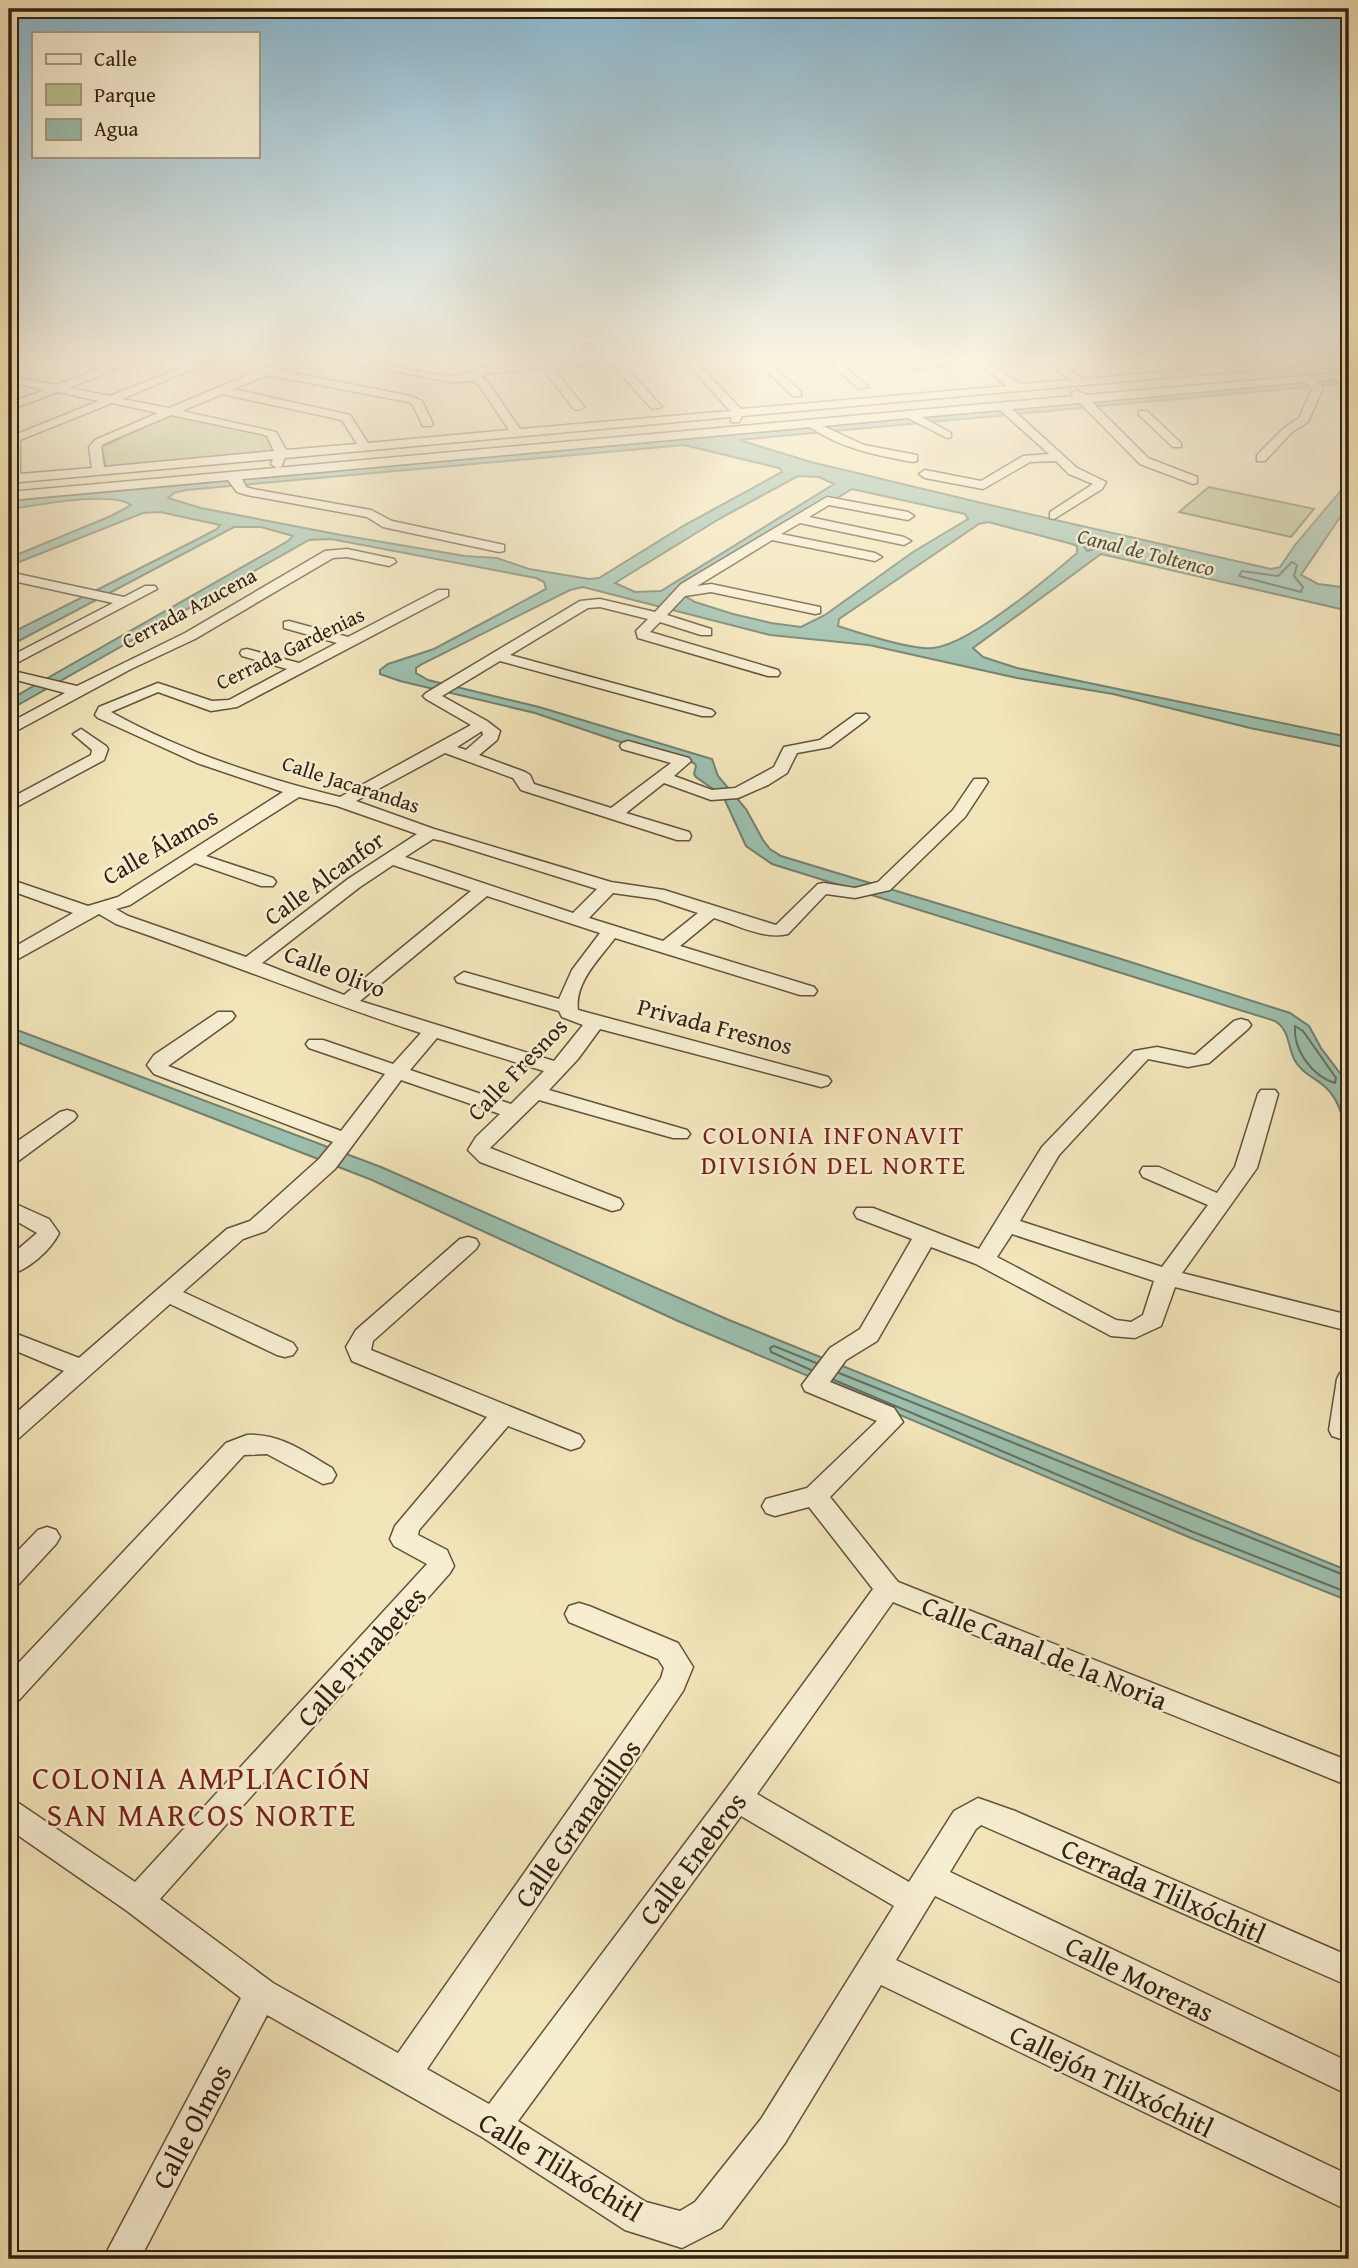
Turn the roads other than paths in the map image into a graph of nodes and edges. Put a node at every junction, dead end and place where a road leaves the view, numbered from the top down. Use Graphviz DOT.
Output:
graph roads {
  1 [pos="98,467"];
  2 [pos="132,467"];
  3 [pos="276,467"];
  4 [pos="330,467"];
  5 [pos="1014,467"];
  6 [pos="1069,467"];
  7 [pos="1159,467"];
  8 [pos="98,470"];
  9 [pos="274,472"];
  10 [pos="925,474"];
  11 [pos="11,479"];
  12 [pos="1193,480"];
  13 [pos="235,481"];
  14 [pos="9,496"];
  15 [pos="1054,515"];
  16 [pos="908,516"];
  17 [pos="799,519"];
  18 [pos="769,536"];
  19 [pos="904,541"];
  20 [pos="499,548"];
  21 [pos="875,557"];
  22 [pos="389,562"];
  23 [pos="9,576"];
  24 [pos="150,589"];
  25 [pos="443,593"];
  26 [pos="681,593"];
  27 [pos="126,602"];
  28 [pos="816,610"];
  29 [pos="662,613"];
  30 [pos="289,625"];
  31 [pos="706,632"];
  32 [pos="350,642"];
  33 [pos="247,653"];
  34 [pos="498,656"];
  35 [pos="9,663"];
  36 [pos="303,669"];
  37 [pos="9,674"];
  38 [pos="773,674"];
  39 [pos="78,691"];
  40 [pos="112,704"];
  41 [pos="707,713"];
  42 [pos="861,717"];
  43 [pos="13,727"];
  44 [pos="477,728"];
  45 [pos="81,734"];
  46 [pos="628,746"];
  47 [pos="444,747"];
  48 [pos="467,757"];
  49 [pos="664,778"];
  50 [pos="980,782"];
  51 [pos="296,791"];
  52 [pos="342,802"];
  53 [pos="9,806"];
  54 [pos="615,813"];
  55 [pos="430,833"];
  56 [pos="683,836"];
  57 [pos="193,857"];
  58 [pos="390,858"];
  59 [pos="267,882"];
  60 [pos="9,884"];
  61 [pos="609,887"];
  62 [pos="482,890"];
  63 [pos="94,910"];
  64 [pos="711,911"];
  65 [pos="576,920"];
  66 [pos="611,932"];
  67 [pos="666,948"];
  68 [pos="9,958"];
  69 [pos="249,964"];
  70 [pos="464,978"];
  71 [pos="807,991"];
  72 [pos="346,1003"];
  73 [pos="567,1007"];
  74 [pos="225,1016"];
  75 [pos="595,1022"];
  76 [pos="1241,1025"];
  77 [pos="433,1031"];
  78 [pos="316,1044"];
  79 [pos="557,1069"];
  80 [pos="397,1072"];
  81 [pos="821,1082"];
  82 [pos="534,1092"];
  83 [pos="1268,1094"];
  84 [pos="513,1112"];
  85 [pos="67,1116"];
  86 [pos="680,1133"];
  87 [pos="344,1142"];
  88 [pos="9,1157"];
  89 [pos="1151,1172"];
  90 [pos="1221,1203"];
  91 [pos="612,1204"];
  92 [pos="9,1208"];
  93 [pos="865,1213"];
  94 [pos="1007,1225"];
  95 [pos="925,1237"];
  96 [pos="468,1244"];
  97 [pos="984,1259"];
  98 [pos="9,1268"];
  99 [pos="1167,1278"];
  100 [pos="167,1294"];
  101 [pos="1349,1323"];
  102 [pos="9,1339"];
  103 [pos="285,1349"];
  104 [pos="82,1370"];
  105 [pos="1349,1379"];
  106 [pos="504,1414"];
  107 [pos="1341,1430"];
  108 [pos="9,1433"];
  109 [pos="572,1441"];
  110 [pos="323,1475"];
  111 [pos="815,1496"];
  112 [pos="775,1506"];
  113 [pos="47,1537"];
  114 [pos="9,1577"];
  115 [pos="888,1589"];
  116 [pos="579,1614"];
  117 [pos="9,1692"];
  118 [pos="1349,1774"];
  119 [pos="737,1798"];
  120 [pos="978,1811"];
  121 [pos="9,1813"];
  122 [pos="922,1890"];
  123 [pos="138,1901"];
  124 [pos="876,1966"];
  125 [pos="1349,1971"];
  126 [pos="261,1994"];
  127 [pos="405,2072"];
  128 [pos="1349,2079"];
  129 [pos="494,2125"];
  130 [pos="1349,2193"];
  131 [pos="121,2259"];
  1 -- 8 [label="street"];
  2 -- 8 [label="street"];
  3 -- 9 [label="street"];
  4 -- 9 [label="street"];
  5 -- 10 [label="street"];
  6 -- 15 [label="street"];
  7 -- 12 [label="street"];
  8 -- 11 [label="street"];
  9 -- 13 [label="street"];
  13 -- 14 [label="street"];
  13 -- 20 [label="street"];
  16 -- 17 [label="street"];
  17 -- 18 [label="street"];
  17 -- 19 [label="street"];
  18 -- 21 [label="street"];
  18 -- 26 [label="street"];
  22 -- 39 [label="street, Cerrada Azucena"];
  23 -- 27 [label="street"];
  24 -- 27 [label="street"];
  25 -- 32 [label="street, Cerrada Gardenias"];
  26 -- 28 [label="street"];
  26 -- 29 [label="street"];
  27 -- 35 [label="street"];
  29 -- 31 [label="street"];
  29 -- 34 [label="street"];
  29 -- 38 [label="street"];
  30 -- 32 [label="street"];
  32 -- 36 [label="street, Cerrada Gardenias"];
  33 -- 36 [label="street"];
  34 -- 41 [label="street"];
  34 -- 44 [label="street"];
  36 -- 40 [label="street, Cerrada Gardenias"];
  37 -- 39 [label="street"];
  39 -- 40 [label="street"];
  39 -- 43 [label="street, Cerrada Azucena"];
  40 -- 51 [label="street, Calle Jacarandas"];
  42 -- 49 [label="street"];
  44 -- 47 [label="street"];
  44 -- 48 [label="street"];
  45 -- 53 [label="street"];
  46 -- 49 [label="street"];
  47 -- 48 [label="street"];
  47 -- 52 [label="street"];
  48 -- 54 [label="street"];
  49 -- 54 [label="street"];
  50 -- 64 [label="street, Calle Jacarandas"];
  51 -- 52 [label="street, Calle Jacarandas"];
  51 -- 57 [label="street, Calle Álamos"];
  52 -- 55 [label="street, Calle Jacarandas"];
  54 -- 56 [label="street"];
  55 -- 58 [label="street, Calle Alcanfor"];
  55 -- 61 [label="street, Calle Jacarandas"];
  57 -- 59 [label="street"];
  57 -- 63 [label="street, Calle Álamos"];
  58 -- 62 [label="street"];
  58 -- 69 [label="street, Calle Alcanfor"];
  60 -- 63 [label="street, Calle Olivo"];
  61 -- 64 [label="street, Calle Jacarandas"];
  61 -- 65 [label="street"];
  62 -- 65 [label="street"];
  62 -- 72 [label="street"];
  63 -- 68 [label="street, Calle Álamos"];
  63 -- 69 [label="street, Calle Olivo"];
  64 -- 67 [label="street"];
  65 -- 66 [label="street"];
  66 -- 67 [label="street"];
  66 -- 73 [label="street, Calle Fresnos"];
  67 -- 71 [label="street"];
  69 -- 72 [label="street, Calle Olivo"];
  70 -- 73 [label="street"];
  72 -- 77 [label="street, Calle Olivo"];
  73 -- 75 [label="street, Calle Fresnos"];
  74 -- 87 [label="street"];
  75 -- 79 [label="street, Calle Fresnos"];
  75 -- 81 [label="street, Privada Fresnos"];
  76 -- 94 [label="street"];
  77 -- 79 [label="street, Calle Olivo"];
  77 -- 80 [label="street"];
  78 -- 80 [label="street"];
  79 -- 82 [label="street, Calle Fresnos"];
  80 -- 84 [label="street"];
  80 -- 87 [label="street"];
  82 -- 84 [label="street, Calle Fresnos"];
  82 -- 86 [label="street"];
  83 -- 90 [label="street"];
  84 -- 91 [label="street, Calle Fresnos"];
  85 -- 88 [label="street"];
  87 -- 100 [label="street"];
  89 -- 90 [label="street"];
  90 -- 99 [label="street"];
  92 -- 98 [label="street"];
  93 -- 95 [label="street"];
  94 -- 97 [label="street"];
  94 -- 99 [label="street"];
  95 -- 97 [label="street"];
  95 -- 111 [label="street"];
  96 -- 106 [label="street"];
  97 -- 99 [label="street"];
  99 -- 101 [label="street"];
  100 -- 103 [label="street"];
  100 -- 104 [label="street"];
  102 -- 104 [label="street"];
  104 -- 108 [label="street"];
  105 -- 107 [label="street"];
  106 -- 109 [label="street"];
  106 -- 123 [label="street, Calle Pinabetes"];
  110 -- 117 [label="street"];
  111 -- 112 [label="street"];
  111 -- 115 [label="street"];
  113 -- 114 [label="street"];
  115 -- 118 [label="street, Calle Canal de la Noria"];
  115 -- 119 [label="street, Calle Enebros"];
  116 -- 127 [label="street, Calle Granadillos"];
  119 -- 122 [label="street, Calle Moreras"];
  119 -- 129 [label="street, Calle Enebros"];
  120 -- 122 [label="street, Calle Tlilxóchitl"];
  120 -- 125 [label="street, Cerrada Tlilxóchitl"];
  121 -- 123 [label="street, Calle Tlilxóchitl"];
  122 -- 124 [label="street, Calle Tlilxóchitl"];
  122 -- 128 [label="street, Calle Moreras"];
  123 -- 126 [label="street, Calle Tlilxóchitl"];
  124 -- 129 [label="street, Calle Tlilxóchitl"];
  124 -- 130 [label="street, Callejón Tlilxóchitl"];
  126 -- 127 [label="street, Calle Tlilxóchitl"];
  126 -- 131 [label="street, Calle Olmos"];
  127 -- 129 [label="street, Calle Tlilxóchitl"];
}
